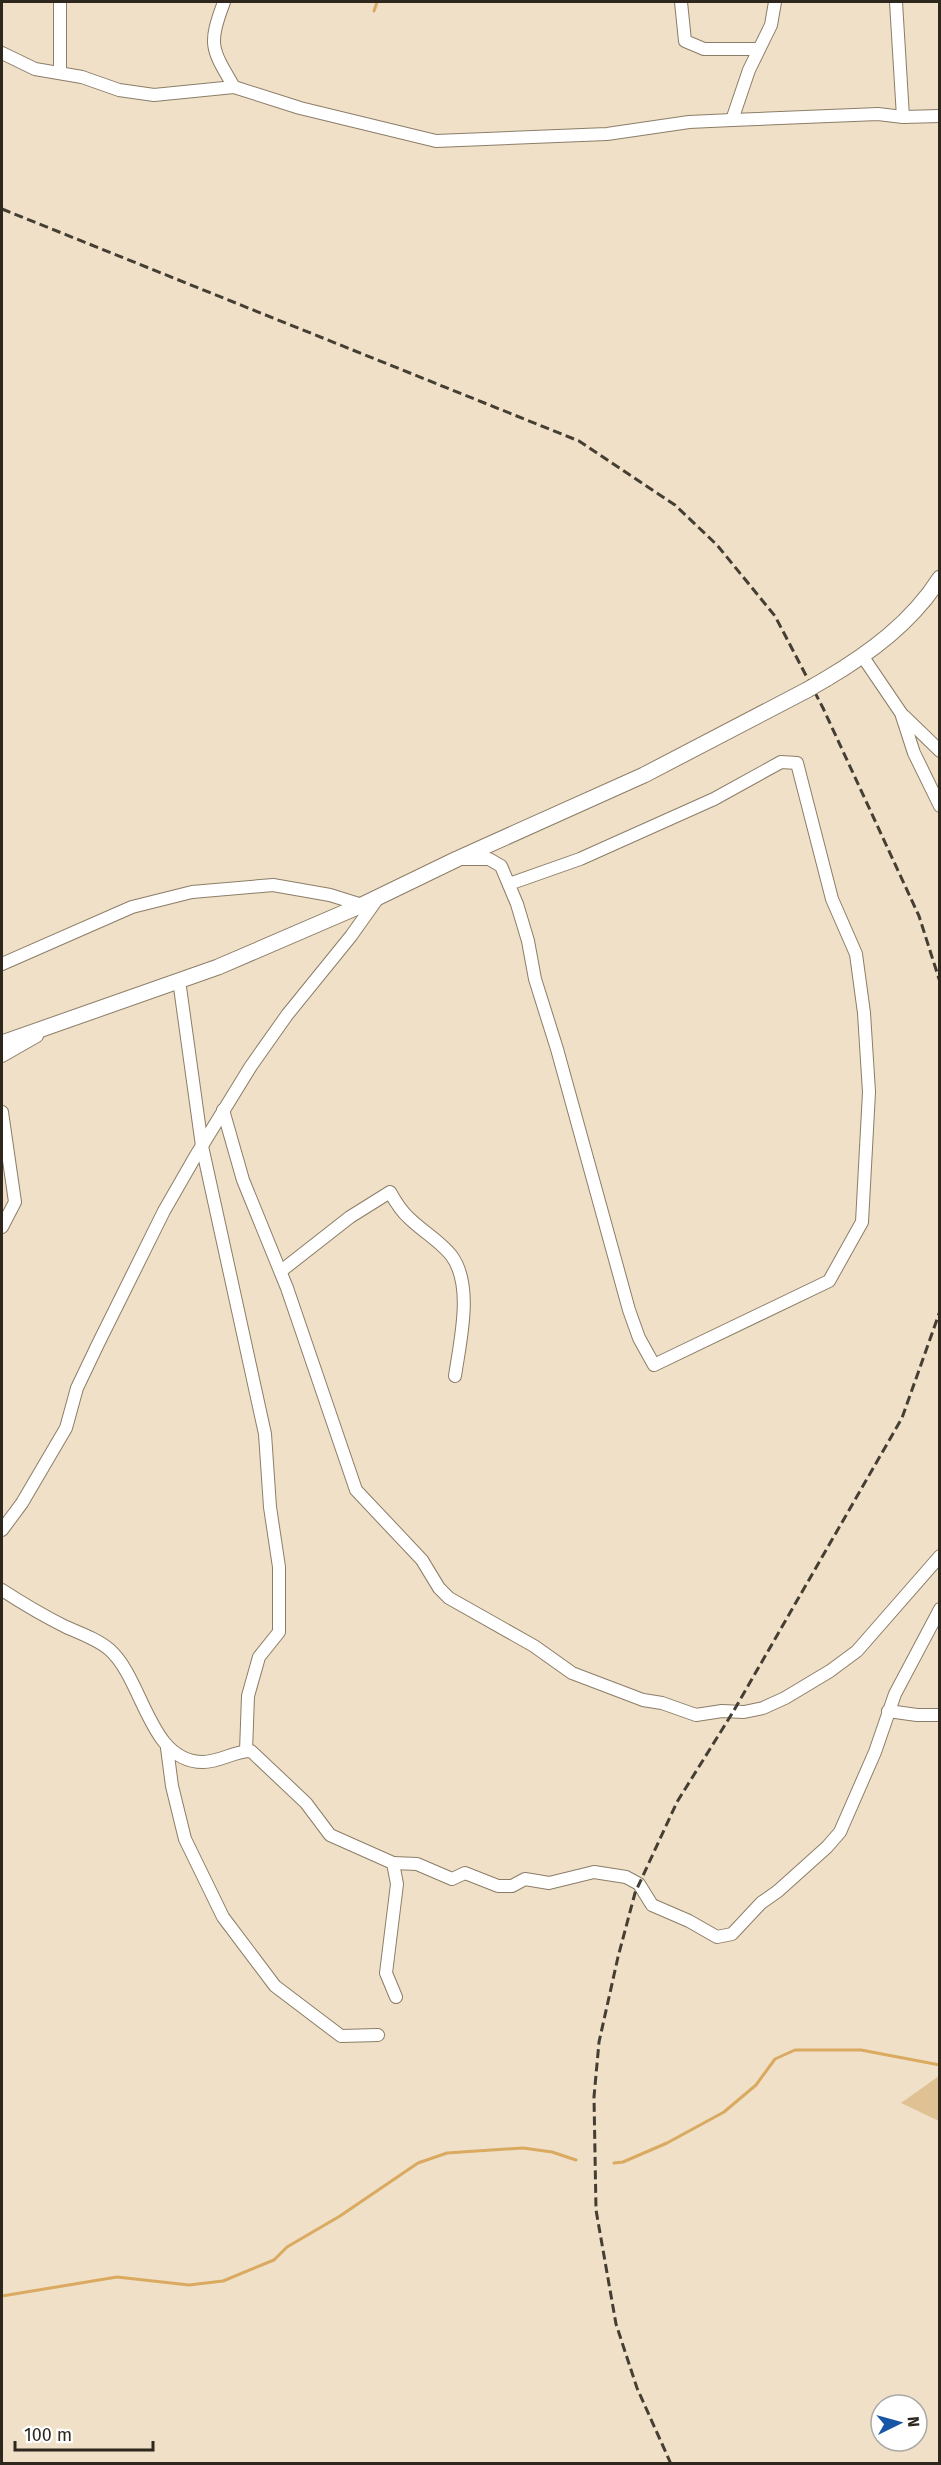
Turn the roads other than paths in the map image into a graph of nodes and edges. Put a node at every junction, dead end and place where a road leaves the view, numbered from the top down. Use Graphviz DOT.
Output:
graph roads {
  1 [pos="60,2"];
  2 [pos="224,2"];
  3 [pos="681,2"];
  4 [pos="775,2"];
  5 [pos="896,2"];
  6 [pos="759,49"];
  7 [pos="2,52"];
  8 [pos="60,74"];
  9 [pos="234,87"];
  10 [pos="939,116"];
  11 [pos="903,117"];
  12 [pos="732,120"];
  13 [pos="939,578"];
  14 [pos="863,657"];
  15 [pos="901,713"];
  16 [pos="939,752"];
  17 [pos="939,806"];
  18 [pos="457,859"];
  19 [pos="509,884"];
  20 [pos="379,897"];
  21 [pos="362,905"];
  22 [pos="2,964"];
  23 [pos="179,980"];
  24 [pos="62,1022"];
  25 [pos="2,1043"];
  26 [pos="2,1056"];
  27 [pos="223,1110"];
  28 [pos="2,1112"];
  29 [pos="202,1146"];
  30 [pos="2,1227"];
  31 [pos="281,1271"];
  32 [pos="455,1376"];
  33 [pos="2,1530"];
  34 [pos="939,1556"];
  35 [pos="2,1590"];
  36 [pos="939,1609"];
  37 [pos="888,1711"];
  38 [pos="939,1715"];
  39 [pos="167,1748"];
  40 [pos="246,1751"];
  41 [pos="393,1863"];
  42 [pos="396,1997"];
  43 [pos="378,2035"];
  1 -- 8 [label="street"];
  2 -- 9 [label="street"];
  3 -- 6 [label="street"];
  4 -- 6 [label="street"];
  5 -- 11 [label="street"];
  6 -- 12 [label="street"];
  7 -- 8 [label="street"];
  8 -- 9 [label="street"];
  9 -- 12 [label="street"];
  10 -- 11 [label="street"];
  11 -- 12 [label="street"];
  13 -- 14 [label="main road"];
  14 -- 15 [label="street"];
  14 -- 18 [label="main road, bridge"];
  15 -- 16 [label="street"];
  15 -- 17 [label="street"];
  18 -- 19 [label="street"];
  18 -- 20 [label="main road"];
  19 -- 19 [label="street"];
  20 -- 21 [label="main road"];
  20 -- 27 [label="street"];
  21 -- 22 [label="street"];
  21 -- 23 [label="main road"];
  23 -- 24 [label="main road"];
  23 -- 29 [label="street"];
  24 -- 25 [label="main road"];
  24 -- 26 [label="street"];
  27 -- 29 [label="street"];
  27 -- 31 [label="street"];
  28 -- 30 [label="street"];
  29 -- 33 [label="street"];
  29 -- 40 [label="street"];
  31 -- 32 [label="street"];
  31 -- 34 [label="street"];
  35 -- 39 [label="street"];
  36 -- 37 [label="street"];
  37 -- 38 [label="street"];
  37 -- 41 [label="street"];
  39 -- 40 [label="street"];
  39 -- 43 [label="street"];
  40 -- 41 [label="street"];
  41 -- 42 [label="street"];
}
